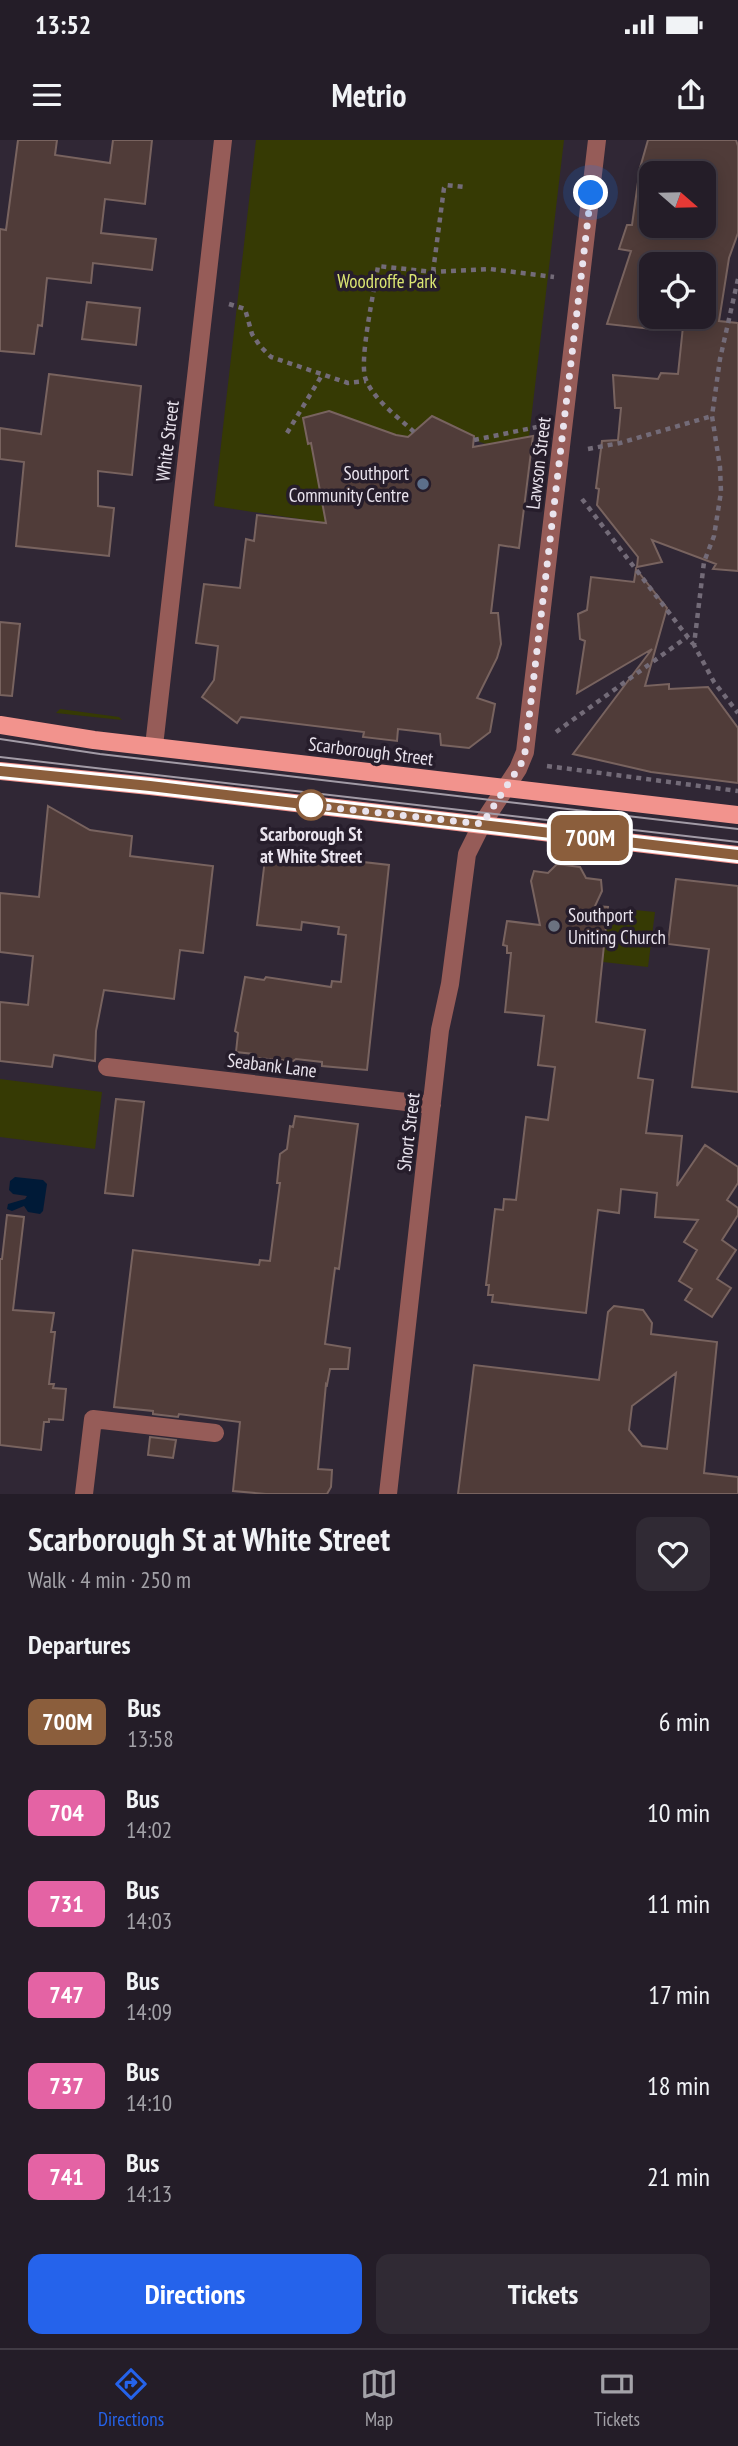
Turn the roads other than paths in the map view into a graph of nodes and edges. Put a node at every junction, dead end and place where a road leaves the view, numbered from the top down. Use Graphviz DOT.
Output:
graph roads {
  1 [pos="223,140"];
  2 [pos="597,140"];
  3 [pos="0,725"];
  4 [pos="154,746"];
  5 [pos="0,771"];
  6 [pos="508,787"];
  7 [pos="738,815"];
  8 [pos="482,824"];
  9 [pos="738,855"];
  10 [pos="107,1067"];
  11 [pos="432,1105"];
  12 [pos="215,1433"];
  13 [pos="85,1494"];
  14 [pos="388,1494"];
  1 -- 4 [label="street, White Street"];
  2 -- 6 [label="street, Lawson Street"];
  3 -- 4 [label="main road, Scarborough Street"];
  4 -- 6 [label="main road, Scarborough Street"];
  5 -- 8 [label="main road"];
  6 -- 7 [label="main road, Scarborough Street"];
  6 -- 8 [label="street, Short Street"];
  8 -- 9 [label="main road"];
  8 -- 11 [label="street, Short Street"];
  10 -- 11 [label="street, Seabank Lane"];
  11 -- 14 [label="street, Short Street"];
  12 -- 13 [label="street"];
}
